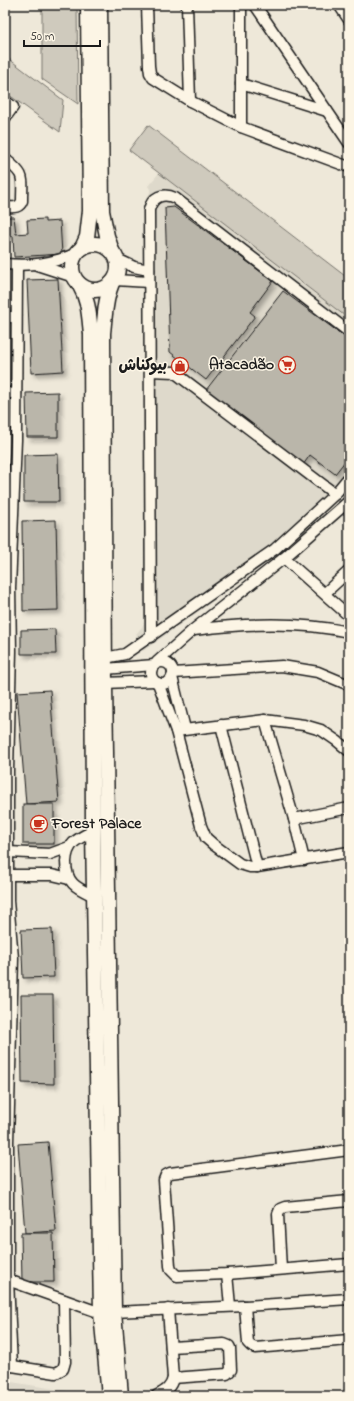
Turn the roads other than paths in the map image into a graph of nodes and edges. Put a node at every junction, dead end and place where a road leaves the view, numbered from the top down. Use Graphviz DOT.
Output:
graph roads {
  1 [pos="88,5"];
  2 [pos="100,5"];
  3 [pos="147,5"];
  4 [pos="187,5"];
  5 [pos="241,5"];
  6 [pos="255,5"];
  7 [pos="339,5"];
  8 [pos="349,20"];
  9 [pos="241,84"];
  10 [pos="5,101"];
  11 [pos="190,101"];
  12 [pos="327,111"];
  13 [pos="5,118"];
  14 [pos="241,127"];
  15 [pos="349,143"];
  16 [pos="5,159"];
  17 [pos="349,167"];
  18 [pos="5,207"];
  19 [pos="80,250"];
  20 [pos="114,255"];
  21 [pos="5,264"];
  22 [pos="17,265"];
  23 [pos="35,265"];
  24 [pos="149,270"];
  25 [pos="77,281"];
  26 [pos="113,282"];
  27 [pos="149,282"];
  28 [pos="5,317"];
  29 [pos="16,317"];
  30 [pos="349,332"];
  31 [pos="150,371"];
  32 [pos="5,393"];
  33 [pos="16,393"];
  34 [pos="5,440"];
  35 [pos="16,440"];
  36 [pos="349,477"];
  37 [pos="335,494"];
  38 [pos="348,503"];
  39 [pos="284,558"];
  40 [pos="349,571"];
  41 [pos="8,586"];
  42 [pos="325,594"];
  43 [pos="349,616"];
  44 [pos="193,630"];
  45 [pos="349,632"];
  46 [pos="151,636"];
  47 [pos="8,651"];
  48 [pos="155,664"];
  49 [pos="105,670"];
  50 [pos="173,675"];
  51 [pos="156,682"];
  52 [pos="349,685"];
  53 [pos="265,720"];
  54 [pos="221,725"];
  55 [pos="181,730"];
  56 [pos="349,751"];
  57 [pos="6,771"];
  58 [pos="349,808"];
  59 [pos="294,819"];
  60 [pos="6,824"];
  61 [pos="93,831"];
  62 [pos="69,847"];
  63 [pos="8,852"];
  64 [pos="349,852"];
  65 [pos="304,860"];
  66 [pos="257,867"];
  67 [pos="8,875"];
  68 [pos="69,879"];
  69 [pos="94,896"];
  70 [pos="6,901"];
  71 [pos="9,958"];
  72 [pos="6,1142"];
  73 [pos="349,1150"];
  74 [pos="349,1201"];
  75 [pos="349,1264"];
  76 [pos="281,1269"];
  77 [pos="227,1274"];
  78 [pos="6,1280"];
  79 [pos="349,1299"];
  80 [pos="64,1300"];
  81 [pos="230,1306"];
  82 [pos="245,1306"];
  83 [pos="168,1309"];
  84 [pos="107,1312"];
  85 [pos="349,1340"];
  86 [pos="171,1347"];
  87 [pos="8,1366"];
  88 [pos="174,1378"];
  89 [pos="109,1396"];
  90 [pos="121,1396"];
  91 [pos="156,1396"];
  1 -- 19 [label="highway"];
  2 -- 20 [label="highway"];
  3 -- 11 [label="street"];
  4 -- 11 [label="street"];
  5 -- 9 [label="street"];
  6 -- 12 [label="street"];
  7 -- 8 [label="street"];
  9 -- 12 [label="street"];
  9 -- 14 [label="street"];
  10 -- 13 [label="street"];
  11 -- 14 [label="street"];
  12 -- 15 [label="street"];
  14 -- 17 [label="street"];
  16 -- 18 [label="street"];
  19 -- 20 [label="highway"];
  19 -- 23 [label="street"];
  19 -- 25 [label="highway"];
  20 -- 24 [label="street"];
  20 -- 26 [label="highway"];
  21 -- 22 [label="street"];
  22 -- 23 [label="street"];
  22 -- 29 [label="street"];
  23 -- 25 [label="street"];
  24 -- 27 [label="street"];
  24 -- 30 [label="street"];
  25 -- 26 [label="highway"];
  25 -- 61 [label="highway"];
  26 -- 27 [label="street"];
  26 -- 49 [label="highway"];
  27 -- 31 [label="street"];
  28 -- 29 [label="street"];
  29 -- 33 [label="street"];
  31 -- 37 [label="street"];
  31 -- 46 [label="street"];
  32 -- 33 [label="street"];
  33 -- 35 [label="street"];
  34 -- 35 [label="street"];
  35 -- 41 [label="street"];
  36 -- 37 [label="street"];
  37 -- 46 [label="street"];
  38 -- 39 [label="street"];
  39 -- 42 [label="street"];
  39 -- 44 [label="street"];
  40 -- 42 [label="street"];
  41 -- 47 [label="street"];
  42 -- 43 [label="street"];
  44 -- 45 [label="street"];
  44 -- 48 [label="street"];
  46 -- 49 [label="street"];
  47 -- 57 [label="street"];
  48 -- 49 [label="street"];
  48 -- 50 [label="street"];
  48 -- 51 [label="street"];
  49 -- 51 [label="street"];
  49 -- 84 [label="highway"];
  50 -- 51 [label="street"];
  50 -- 52 [label="street"];
  50 -- 55 [label="street"];
  51 -- 55 [label="street"];
  53 -- 54 [label="street"];
  53 -- 56 [label="street"];
  53 -- 59 [label="street"];
  54 -- 55 [label="street"];
  54 -- 66 [label="street"];
  55 -- 66 [label="street"];
  57 -- 60 [label="street"];
  58 -- 59 [label="street"];
  59 -- 65 [label="street"];
  60 -- 63 [label="street"];
  61 -- 62 [label="street"];
  61 -- 69 [label="highway"];
  62 -- 63 [label="street"];
  62 -- 68 [label="street"];
  63 -- 67 [label="street"];
  64 -- 65 [label="street"];
  65 -- 66 [label="street"];
  67 -- 68 [label="street"];
  67 -- 70 [label="street"];
  68 -- 69 [label="street"];
  69 -- 84 [label="highway"];
  70 -- 71 [label="street"];
  71 -- 72 [label="street"];
  72 -- 78 [label="street"];
  73 -- 77 [label="street"];
  74 -- 76 [label="street"];
  75 -- 76 [label="street"];
  76 -- 77 [label="street"];
  77 -- 81 [label="street"];
  78 -- 80 [label="street"];
  78 -- 87 [label="street"];
  79 -- 82 [label="street"];
  80 -- 84 [label="street"];
  80 -- 87 [label="street"];
  81 -- 82 [label="street"];
  81 -- 83 [label="street"];
  82 -- 85 [label="street"];
  83 -- 84 [label="street"];
  83 -- 86 [label="street"];
  84 -- 89 [label="highway"];
  84 -- 90 [label="highway"];
  86 -- 88 [label="street"];
  86 -- 88 [label="street"];
  88 -- 91 [label="street"];
}
